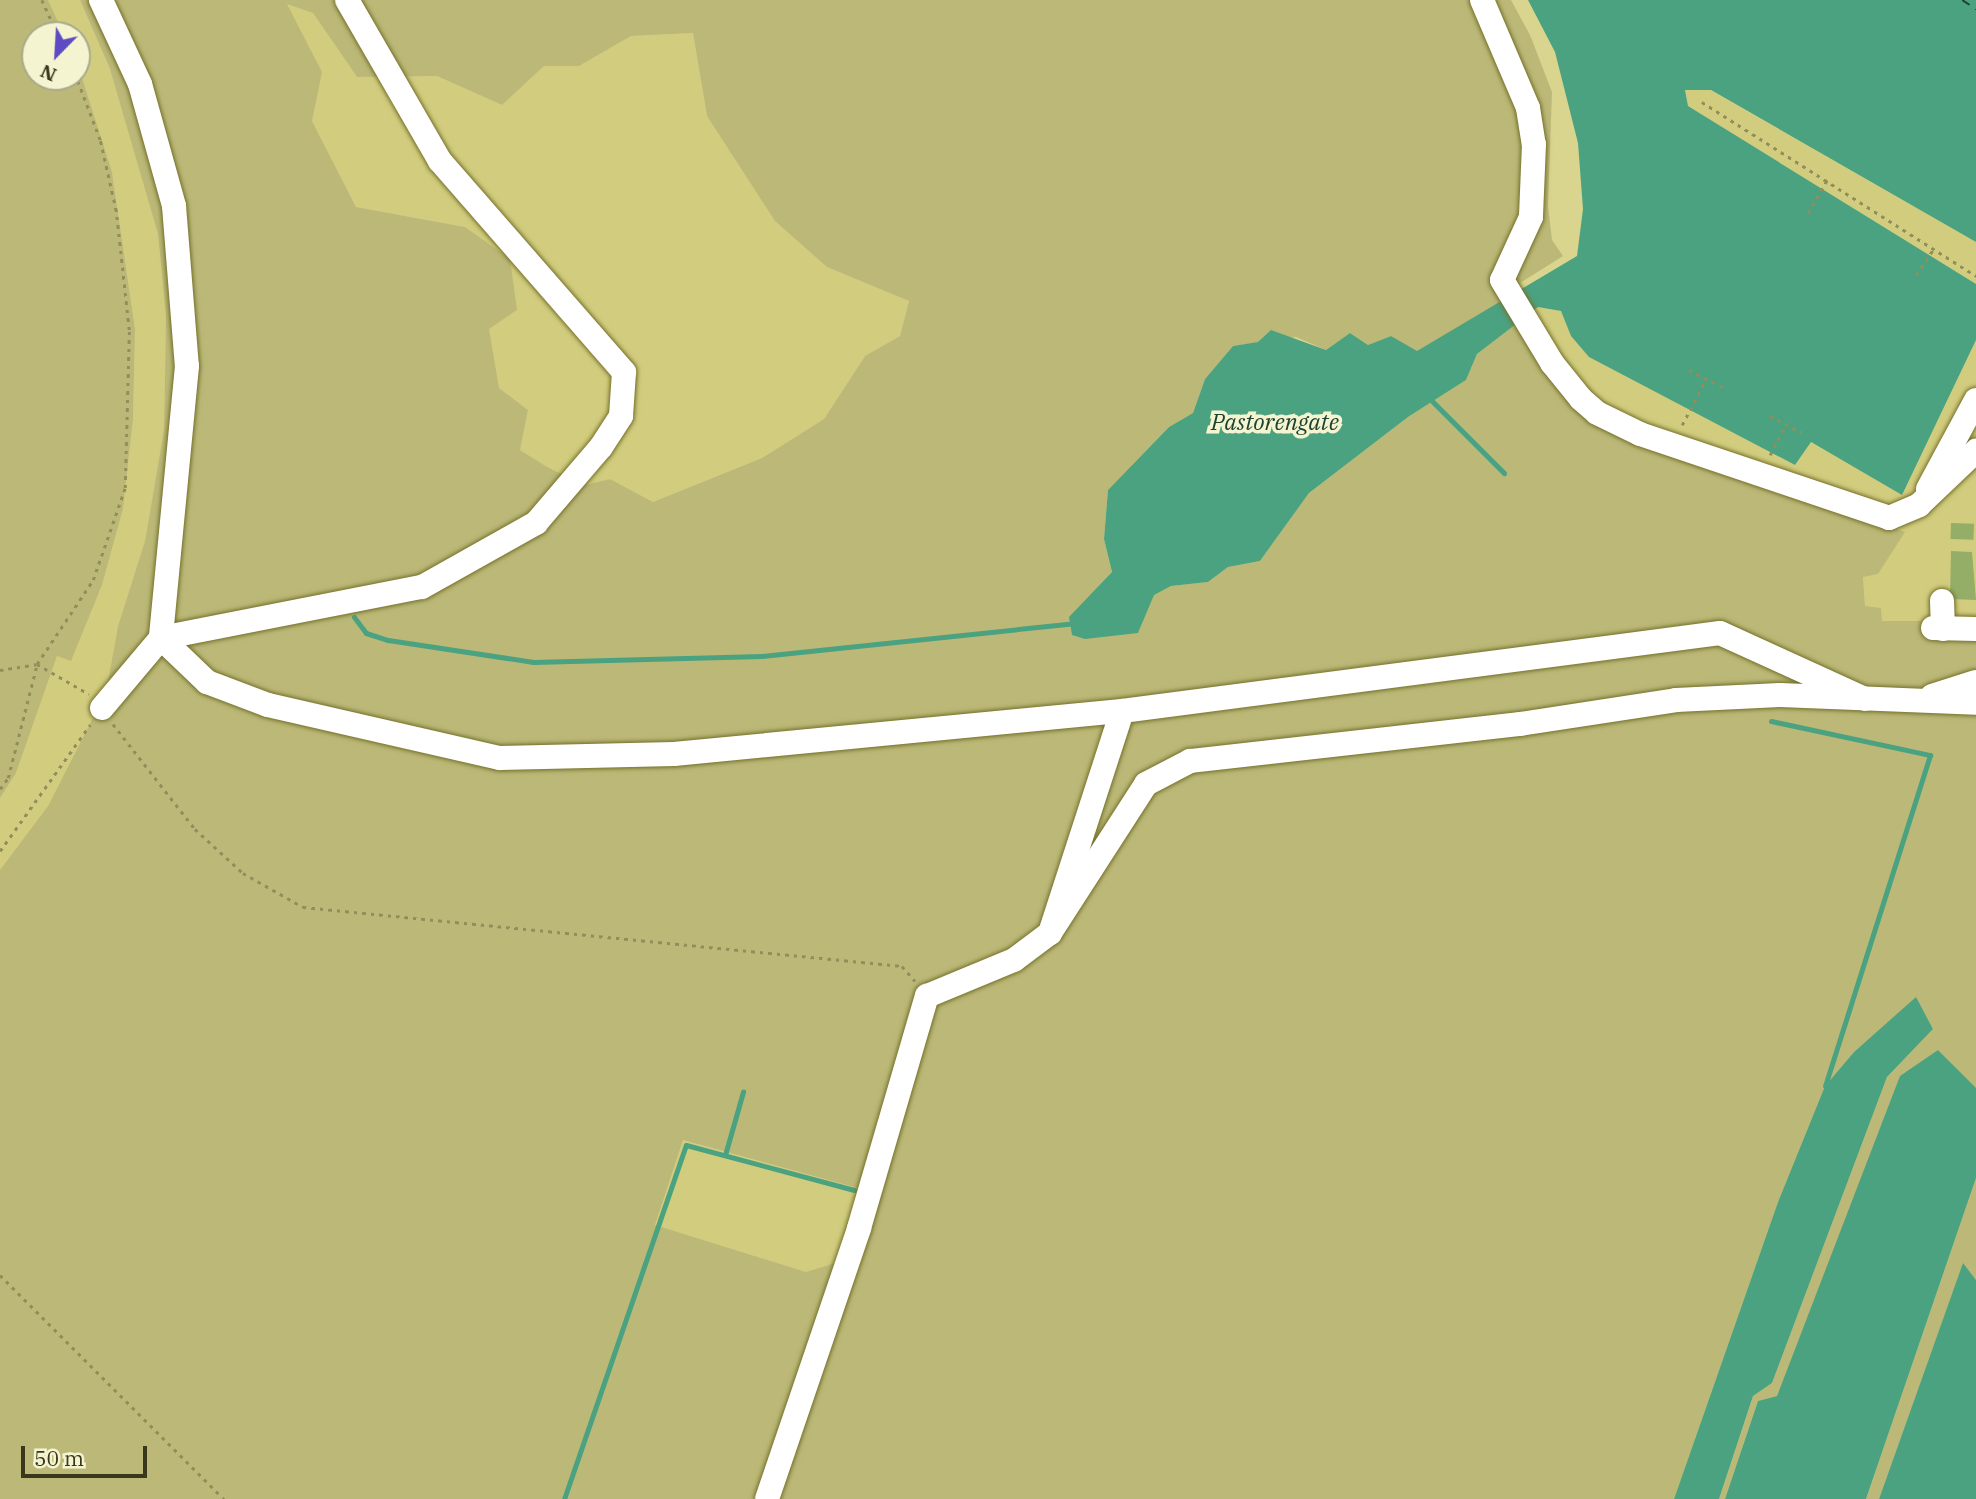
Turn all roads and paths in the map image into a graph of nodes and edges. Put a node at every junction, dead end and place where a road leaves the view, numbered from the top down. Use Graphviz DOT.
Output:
graph roads {
  1 [pos="42,0"];
  2 [pos="101,0"];
  3 [pos="347,0"];
  4 [pos="1482,0"];
  5 [pos="52,21"];
  6 [pos="81,91"];
  7 [pos="1702,102"];
  8 [pos="1828,179"];
  9 [pos="1808,213"];
  10 [pos="1935,247"];
  11 [pos="1916,275"];
  12 [pos="1976,276"];
  13 [pos="1689,370"];
  14 [pos="1706,379"];
  15 [pos="1723,387"];
  16 [pos="1976,400"];
  17 [pos="1689,413"];
  18 [pos="1770,416"];
  19 [pos="1786,424"];
  20 [pos="1802,432"];
  21 [pos="1976,451"];
  22 [pos="1769,457"];
  23 [pos="1919,505"];
  24 [pos="1942,601"];
  25 [pos="1976,629"];
  26 [pos="161,638"];
  27 [pos="37,664"];
  28 [pos="0,670"];
  29 [pos="1976,682"];
  30 [pos="1871,700"];
  31 [pos="1908,703"];
  32 [pos="1976,703"];
  33 [pos="102,708"];
  34 [pos="1122,711"];
  35 [pos="0,789"];
  36 [pos="0,851"];
  37 [pos="1050,933"];
  38 [pos="927,996"];
  39 [pos="0,1275"];
  40 [pos="224,1499"];
  41 [pos="767,1499"];
  1 -- 5 [label="path"];
  2 -- 26 [label="street"];
  3 -- 26 [label="street"];
  4 -- 23 [label="street"];
  6 -- 27 [label="path"];
  7 -- 8 [label="path"];
  8 -- 9 [label="path"];
  8 -- 10 [label="path"];
  10 -- 11 [label="path"];
  10 -- 12 [label="path"];
  13 -- 14 [label="path"];
  14 -- 15 [label="path"];
  14 -- 17 [label="path"];
  16 -- 23 [label="street"];
  18 -- 19 [label="path"];
  19 -- 20 [label="path"];
  19 -- 22 [label="path"];
  21 -- 23 [label="street"];
  24 -- 25 [label="street"];
  26 -- 33 [label="street"];
  26 -- 34 [label="street"];
  27 -- 28 [label="path"];
  27 -- 33 [label="path"];
  27 -- 35 [label="path"];
  29 -- 31 [label="street"];
  30 -- 31 [label="street"];
  30 -- 34 [label="street"];
  30 -- 37 [label="street"];
  31 -- 32 [label="street"];
  33 -- 36 [label="path"];
  33 -- 38 [label="path"];
  34 -- 37 [label="street"];
  37 -- 38 [label="street"];
  38 -- 41 [label="street"];
  39 -- 40 [label="path"];
}
